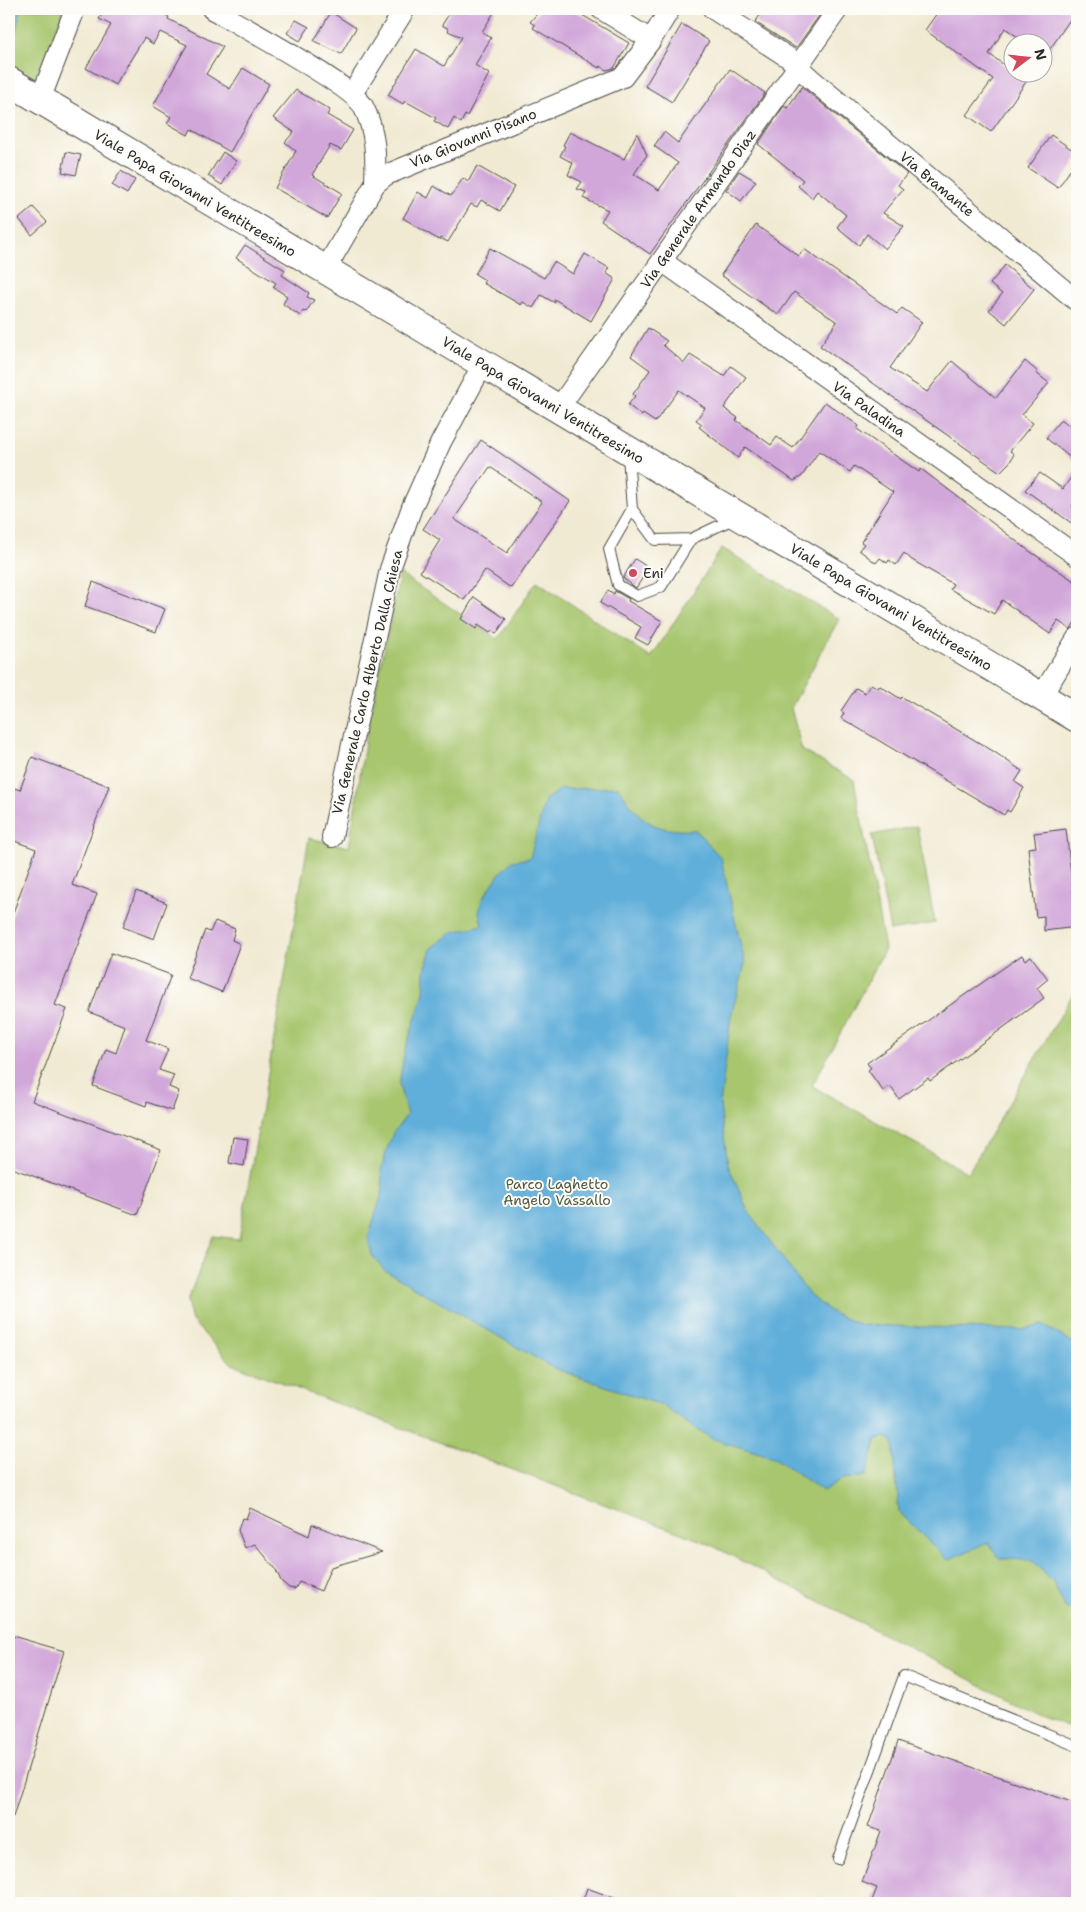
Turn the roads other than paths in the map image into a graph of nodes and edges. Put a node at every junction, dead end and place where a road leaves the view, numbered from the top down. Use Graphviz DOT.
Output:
graph roads {
  1 [pos="76,9"];
  2 [pos="212,9"];
  3 [pos="405,9"];
  4 [pos="601,9"];
  5 [pos="670,9"];
  6 [pos="713,9"];
  7 [pos="838,9"];
  8 [pos="651,40"];
  9 [pos="798,66"];
  10 [pos="9,81"];
  11 [pos="352,94"];
  12 [pos="40,100"];
  13 [pos="375,184"];
  14 [pos="662,261"];
  15 [pos="324,270"];
  16 [pos="1077,301"];
  17 [pos="482,364"];
  18 [pos="558,409"];
  19 [pos="628,450"];
  20 [pos="632,509"];
  21 [pos="738,516"];
  22 [pos="692,539"];
  23 [pos="1077,556"];
  24 [pos="1077,638"];
  25 [pos="1041,697"];
  26 [pos="1077,718"];
  27 [pos="332,838"];
  28 [pos="1077,1746"];
  29 [pos="838,1859"];
  1 -- 12 [label="street"];
  2 -- 11 [label="street"];
  3 -- 11 [label="street"];
  4 -- 8 [label="street"];
  5 -- 8 [label="street, Via Giovanni Pisano"];
  6 -- 9 [label="street, Via Bramante"];
  7 -- 9 [label="street, Via Generale Armando Diaz"];
  8 -- 13 [label="street, Via Giovanni Pisano"];
  9 -- 14 [label="street, Via Generale Armando Diaz"];
  9 -- 16 [label="street, Via Bramante"];
  10 -- 12 [label="street, Viale Papa Giovanni Ventitreesimo"];
  11 -- 13 [label="street"];
  12 -- 15 [label="street, Viale Papa Giovanni Ventitreesimo"];
  13 -- 15 [label="street, Via Giovanni Pisano"];
  14 -- 18 [label="street, Via Generale Armando Diaz"];
  14 -- 23 [label="street, Via Paladina"];
  15 -- 17 [label="street, Viale Papa Giovanni Ventitreesimo"];
  17 -- 18 [label="street, Viale Papa Giovanni Ventitreesimo"];
  17 -- 27 [label="street, Via Generale Carlo Alberto Dalla Chiesa"];
  18 -- 19 [label="street, Viale Papa Giovanni Ventitreesimo"];
  19 -- 20 [label="lane"];
  19 -- 21 [label="street, Viale Papa Giovanni Ventitreesimo"];
  20 -- 22 [label="lane"];
  20 -- 22 [label="lane"];
  21 -- 22 [label="lane"];
  21 -- 25 [label="street, Viale Papa Giovanni Ventitreesimo"];
  24 -- 25 [label="street"];
  25 -- 26 [label="street, Viale Papa Giovanni Ventitreesimo"];
  28 -- 29 [label="lane"];
}
